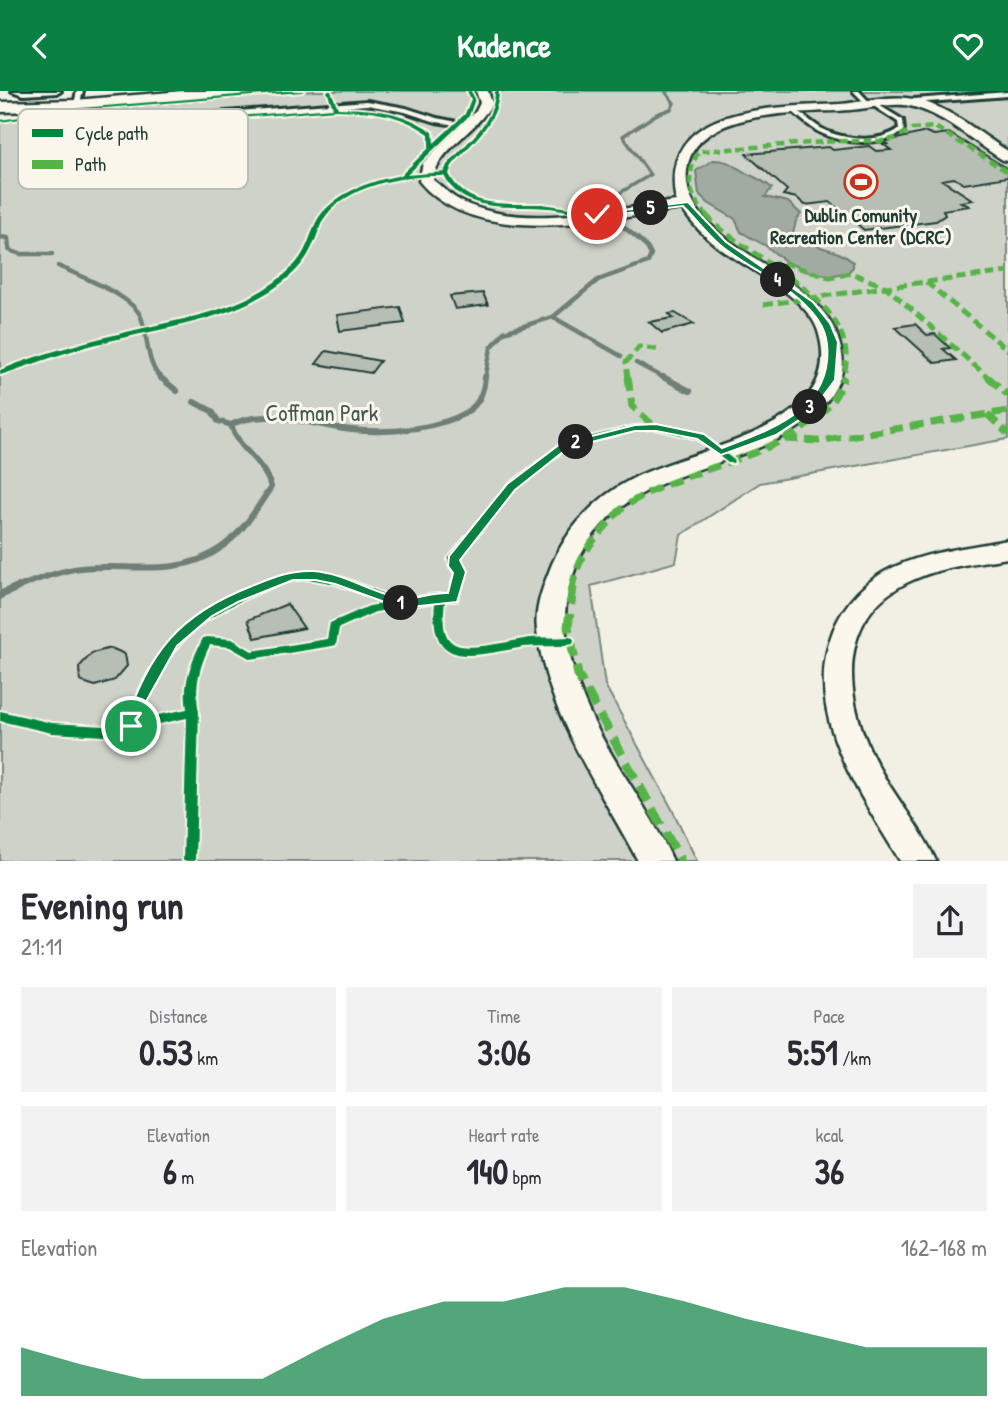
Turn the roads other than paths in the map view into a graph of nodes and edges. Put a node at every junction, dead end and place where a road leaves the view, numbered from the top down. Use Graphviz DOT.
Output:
graph roads {
  1 [pos="15,91"];
  2 [pos="58,91"];
  3 [pos="243,91"];
  4 [pos="482,91"];
  5 [pos="856,91"];
  6 [pos="1006,93"];
  7 [pos="77,98"];
  8 [pos="914,101"];
  9 [pos="873,105"];
  10 [pos="0,107"];
  11 [pos="32,109"];
  12 [pos="248,112"];
  13 [pos="796,112"];
  14 [pos="18,113"];
  15 [pos="0,117"];
  16 [pos="469,125"];
  17 [pos="1008,157"];
  18 [pos="675,205"];
  19 [pos="1008,549"];
  20 [pos="656,861"];
  21 [pos="919,861"];
  1 -- 2 [label="lane"];
  3 -- 7 [label="street"];
  4 -- 16 [label="street"];
  5 -- 9 [label="lane"];
  6 -- 8 [label="lane"];
  7 -- 10 [label="street"];
  7 -- 11 [label="street"];
  8 -- 9 [label="street"];
  8 -- 17 [label="street"];
  9 -- 13 [label="street"];
  9 -- 13 [label="lane"];
  12 -- 16 [label="lane"];
  13 -- 18 [label="street"];
  14 -- 15 [label="street"];
  16 -- 18 [label="street"];
  18 -- 20 [label="street"];
  19 -- 21 [label="street"];
}
